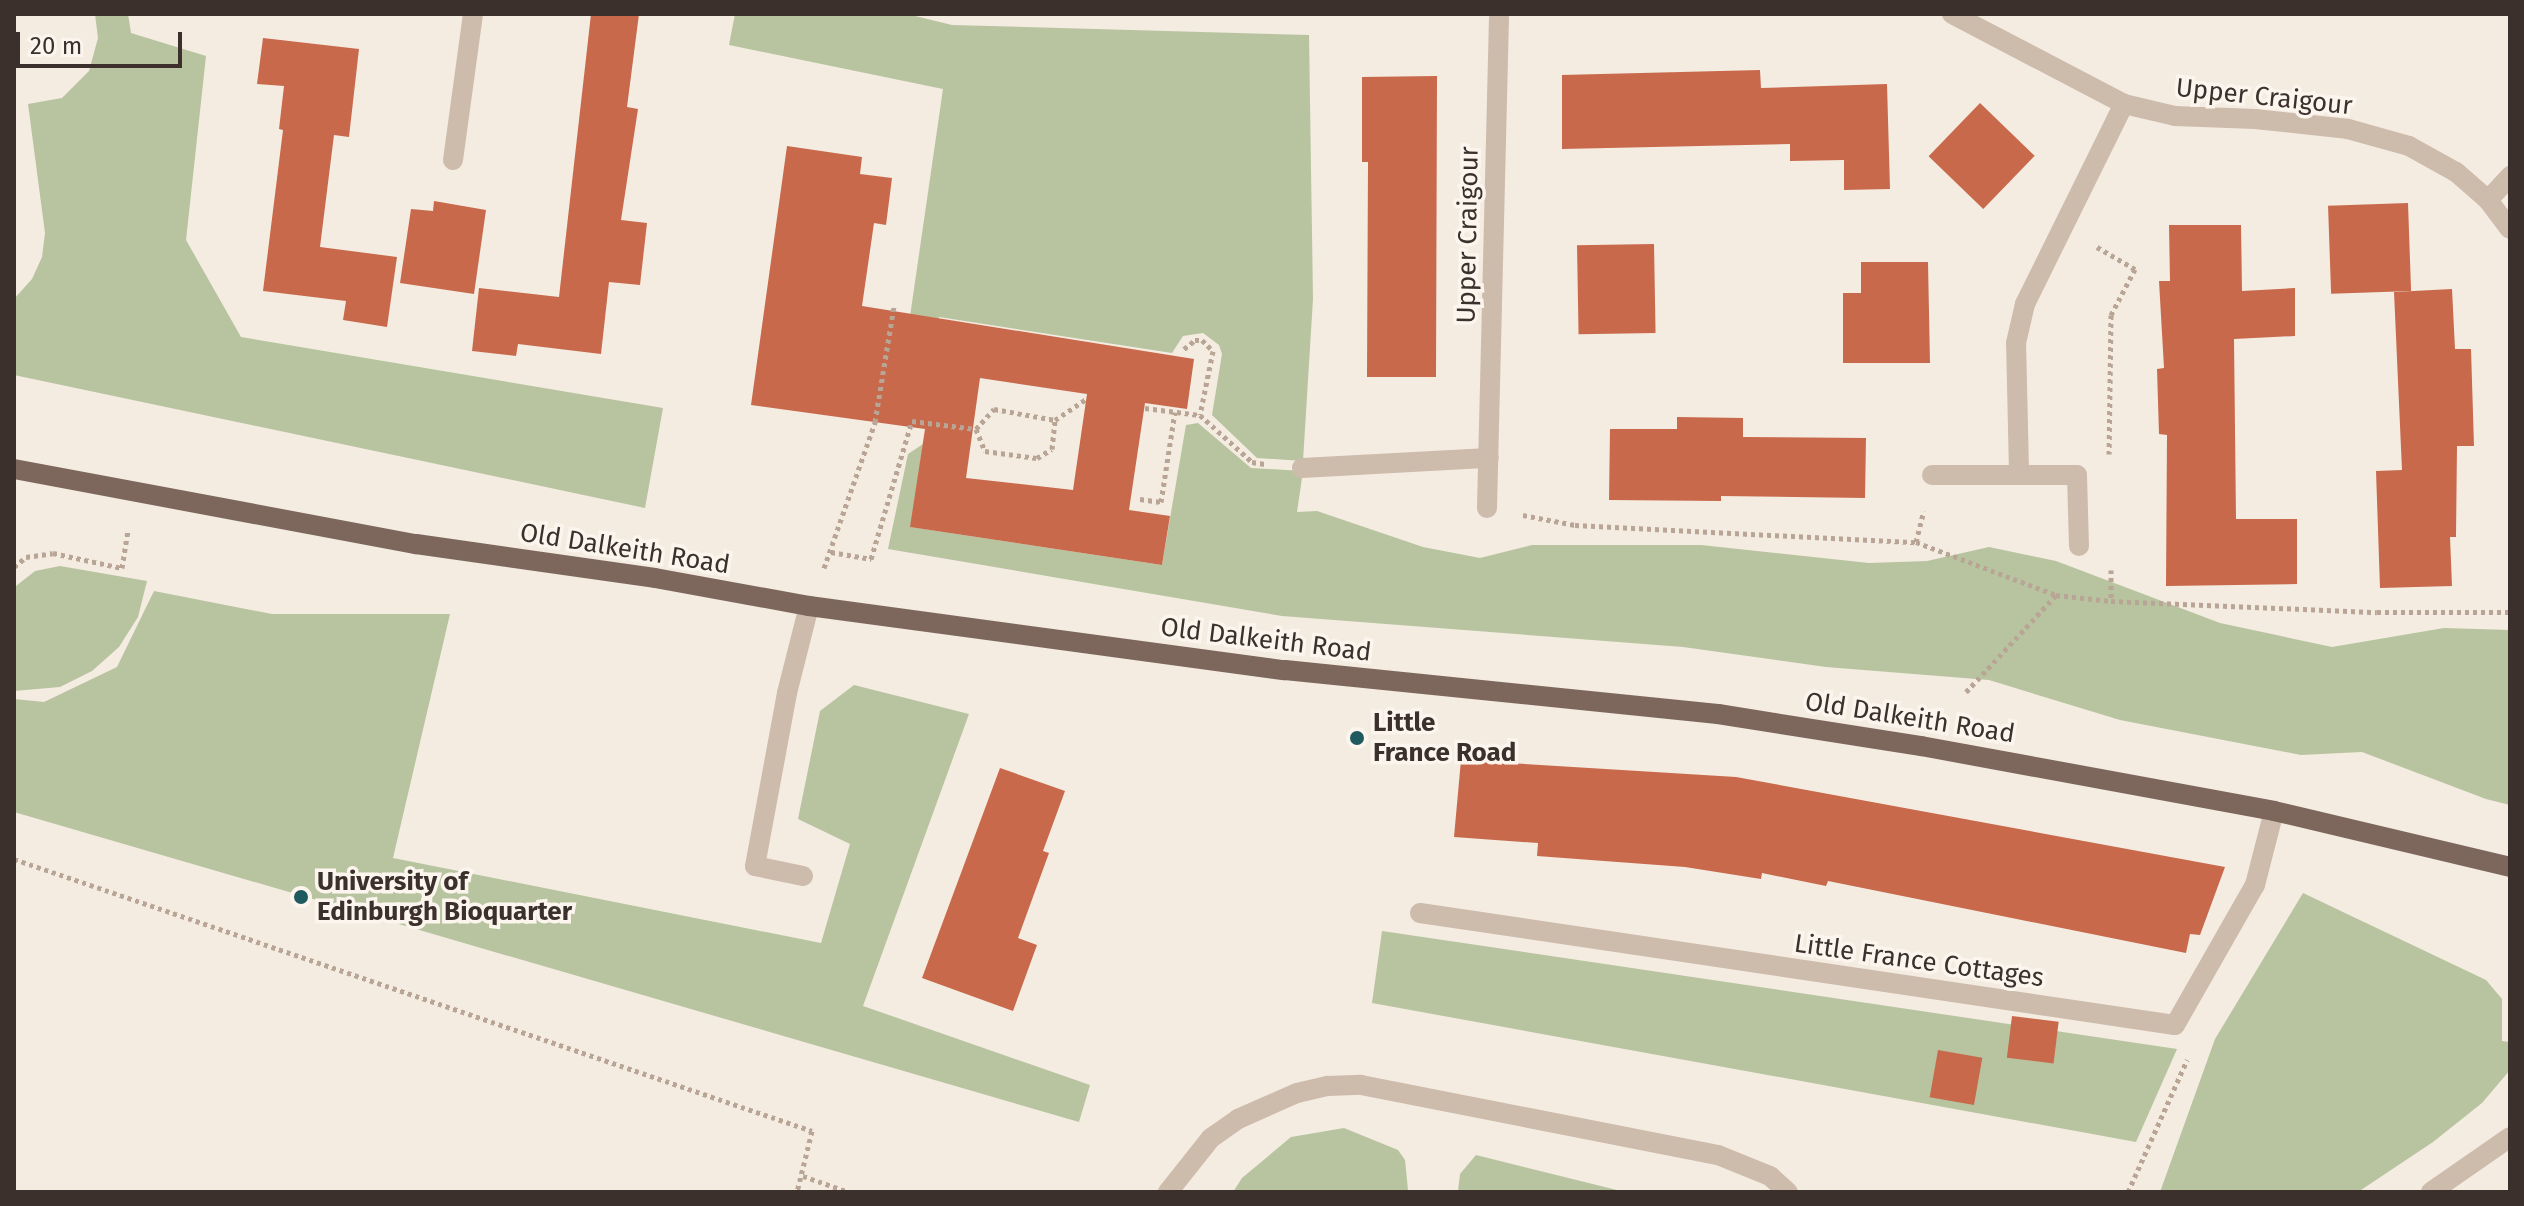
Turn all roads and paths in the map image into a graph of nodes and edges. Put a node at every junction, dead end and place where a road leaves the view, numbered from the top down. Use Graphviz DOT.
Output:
graph roads {
  1 [pos="473,14"];
  2 [pos="1499,14"];
  3 [pos="1952,14"];
  4 [pos="2124,104"];
  5 [pos="453,160"];
  6 [pos="2510,176"];
  7 [pos="2488,200"];
  8 [pos="2061,227"];
  9 [pos="2510,229"];
  10 [pos="894,306"];
  11 [pos="1184,349"];
  12 [pos="1086,399"];
  13 [pos="1145,408"];
  14 [pos="1175,412"];
  15 [pos="1200,415"];
  16 [pos="1055,420"];
  17 [pos="976,429"];
  18 [pos="1489,458"];
  19 [pos="1302,468"];
  20 [pos="14,469"];
  21 [pos="2019,472"];
  22 [pos="1932,475"];
  23 [pos="2077,475"];
  24 [pos="133,493"];
  25 [pos="1140,499"];
  26 [pos="1487,508"];
  27 [pos="2079,546"];
  28 [pos="831,552"];
  29 [pos="14,567"];
  30 [pos="2056,595"];
  31 [pos="809,606"];
  32 [pos="2510,612"];
  33 [pos="1966,692"];
  34 [pos="2274,811"];
  35 [pos="14,859"];
  36 [pos="2510,867"];
  37 [pos="803,876"];
  38 [pos="1420,913"];
  39 [pos="2175,1025"];
  40 [pos="2510,1137"];
  41 [pos="803,1176"];
  42 [pos="797,1192"];
  43 [pos="849,1192"];
  44 [pos="1168,1192"];
  45 [pos="1788,1192"];
  46 [pos="2128,1192"];
  47 [pos="2431,1192"];
  1 -- 5 [label="street"];
  2 -- 18 [label="street, Upper Craigour"];
  3 -- 4 [label="street, Upper Craigour"];
  4 -- 7 [label="street, Upper Craigour"];
  4 -- 8 [label="street"];
  6 -- 7 [label="street"];
  7 -- 9 [label="street, Upper Craigour"];
  8 -- 21 [label="street"];
  8 -- 23 [label="path"];
  10 -- 28 [label="path"];
  11 -- 15 [label="path"];
  12 -- 16 [label="path"];
  13 -- 14 [label="path"];
  14 -- 15 [label="path"];
  14 -- 25 [label="path"];
  15 -- 19 [label="path"];
  16 -- 17 [label="path"];
  16 -- 17 [label="path"];
  17 -- 28 [label="path"];
  18 -- 19 [label="street"];
  18 -- 26 [label="street, Upper Craigour"];
  20 -- 24 [label="main road, Old Dalkeith Road"];
  21 -- 22 [label="street"];
  21 -- 23 [label="street"];
  23 -- 27 [label="street"];
  24 -- 29 [label="path"];
  24 -- 31 [label="main road, Old Dalkeith Road"];
  26 -- 30 [label="path"];
  28 -- 31 [label="path"];
  30 -- 32 [label="path"];
  30 -- 33 [label="path"];
  31 -- 34 [label="main road, Old Dalkeith Road"];
  31 -- 37 [label="street"];
  34 -- 36 [label="main road, Old Dalkeith Road"];
  34 -- 39 [label="street"];
  35 -- 41 [label="path"];
  38 -- 39 [label="street, Little France Cottages"];
  39 -- 46 [label="path"];
  40 -- 47 [label="street"];
  41 -- 42 [label="path"];
  41 -- 43 [label="path"];
  44 -- 45 [label="street"];
}
